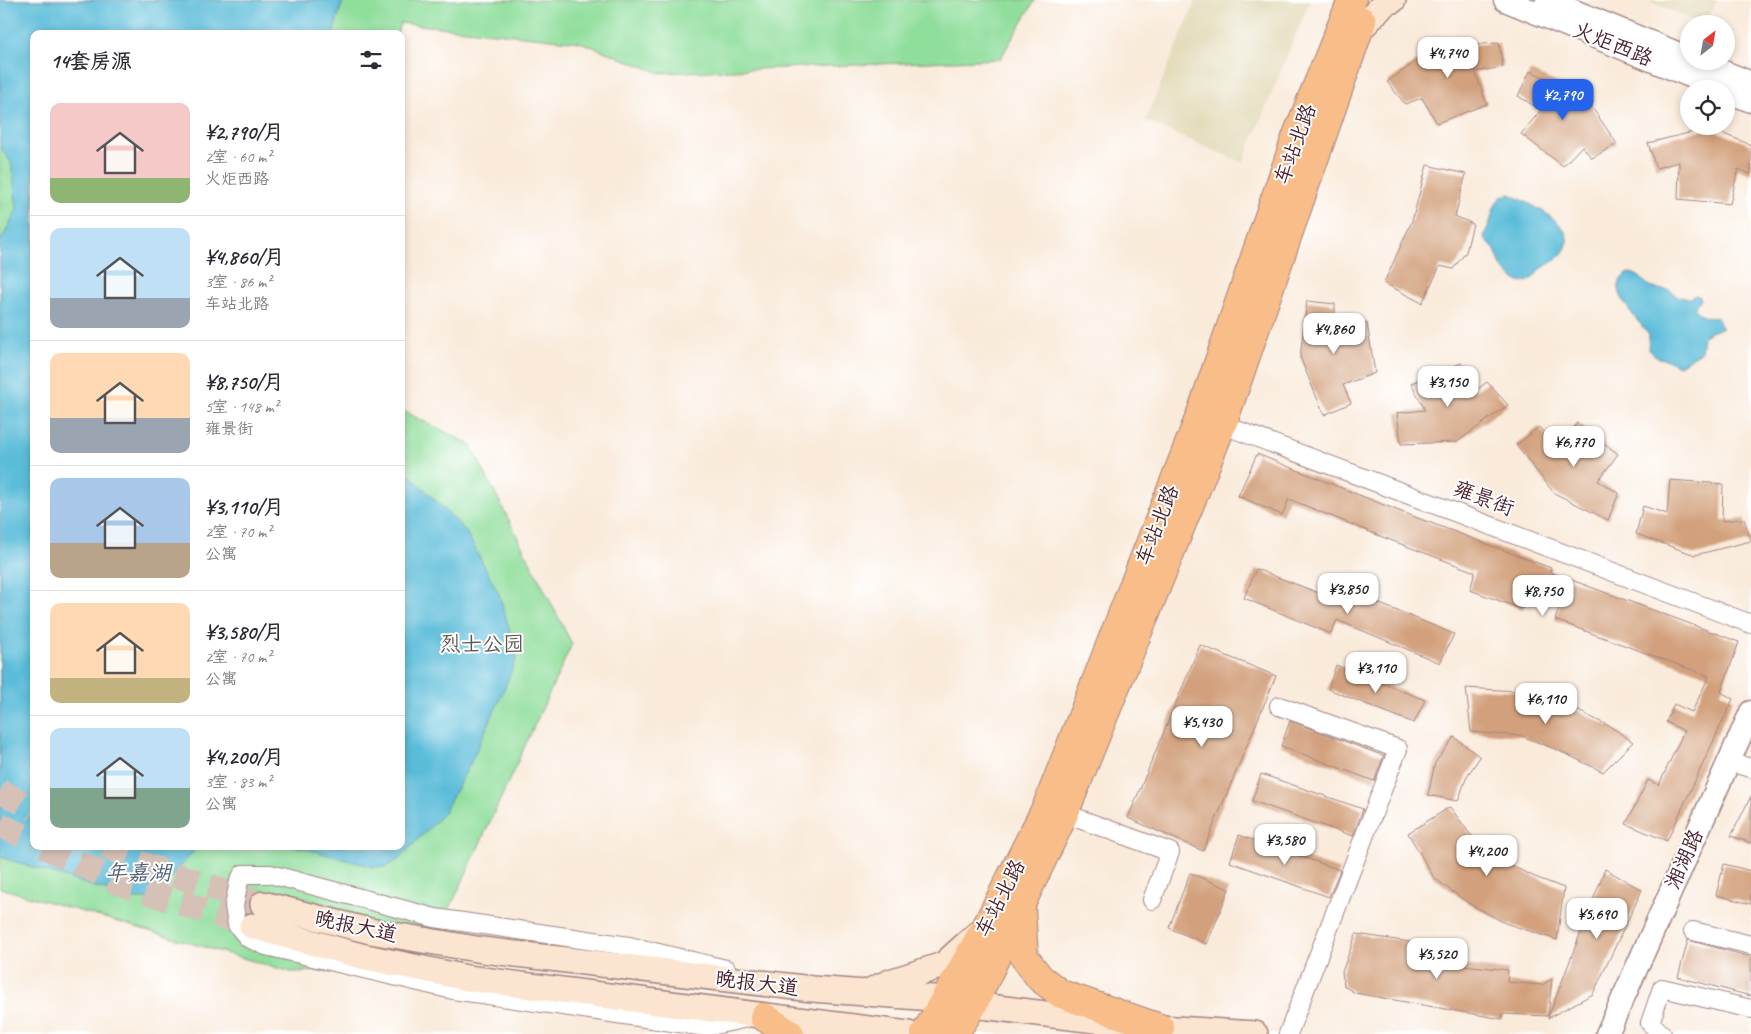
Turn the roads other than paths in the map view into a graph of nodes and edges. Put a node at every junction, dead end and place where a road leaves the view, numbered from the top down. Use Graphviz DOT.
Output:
graph roads {
  1 [pos="1352,0"];
  2 [pos="1369,0"];
  3 [pos="1393,0"];
  4 [pos="1505,0"];
  5 [pos="1547,0"];
  6 [pos="1359,30"];
  7 [pos="1680,54"];
  8 [pos="1719,70"];
  9 [pos="1700,80"];
  10 [pos="1751,83"];
  11 [pos="1735,95"];
  12 [pos="1751,101"];
  13 [pos="1211,420"];
  14 [pos="1751,624"];
  15 [pos="1279,706"];
  16 [pos="1751,712"];
  17 [pos="1728,762"];
  18 [pos="1751,768"];
  19 [pos="1056,810"];
  20 [pos="1152,900"];
  21 [pos="1020,907"];
  22 [pos="987,925"];
  23 [pos="1693,931"];
  24 [pos="1751,946"];
  25 [pos="812,989"];
  26 [pos="863,994"];
  27 [pos="946,999"];
  28 [pos="973,1005"];
  29 [pos="1751,1008"];
  30 [pos="760,1016"];
  31 [pos="1160,1028"];
  32 [pos="790,1034"];
  33 [pos="908,1034"];
  34 [pos="925,1034"];
  35 [pos="954,1034"];
  36 [pos="1255,1034"];
  37 [pos="1288,1034"];
  38 [pos="1607,1034"];
  39 [pos="1662,1034"];
  1 -- 13 [label="main road, 车站北路"];
  2 -- 6 [label="main road, 车站北路"];
  3 -- 6 [label="main road"];
  4 -- 9 [label="street, 火炬西路"];
  5 -- 7 [label="street, 火炬西路"];
  6 -- 13 [label="main road, 车站北路"];
  8 -- 10 [label="street"];
  11 -- 12 [label="street"];
  13 -- 14 [label="street, 雍景街"];
  13 -- 19 [label="main road, 车站北路"];
  15 -- 37 [label="street"];
  16 -- 17 [label="street, 湘湖路"];
  17 -- 18 [label="street"];
  17 -- 38 [label="street, 湘湖路"];
  19 -- 20 [label="street"];
  19 -- 21 [label="main road, 车站北路"];
  19 -- 22 [label="main road, 车站北路"];
  21 -- 28 [label="main road, 车站北路"];
  21 -- 31 [label="main road"];
  22 -- 26 [label="main road"];
  22 -- 27 [label="main road, 车站北路"];
  23 -- 24 [label="street"];
  25 -- 26 [label="main road, 晚报大道"];
  25 -- 30 [label="main road, 晚报大道"];
  25 -- 30 [label="street"];
  26 -- 27 [label="main road, 晚报大道"];
  27 -- 28 [label="main road, 晚报大道"];
  27 -- 34 [label="main road, 车站北路"];
  28 -- 31 [label="main road, 晚报大道"];
  28 -- 35 [label="main road, 车站北路"];
  29 -- 39 [label="street"];
  30 -- 32 [label="main road"];
  30 -- 33 [label="main road, 晚报大道"];
  31 -- 36 [label="main road, 晚报大道"];
}
